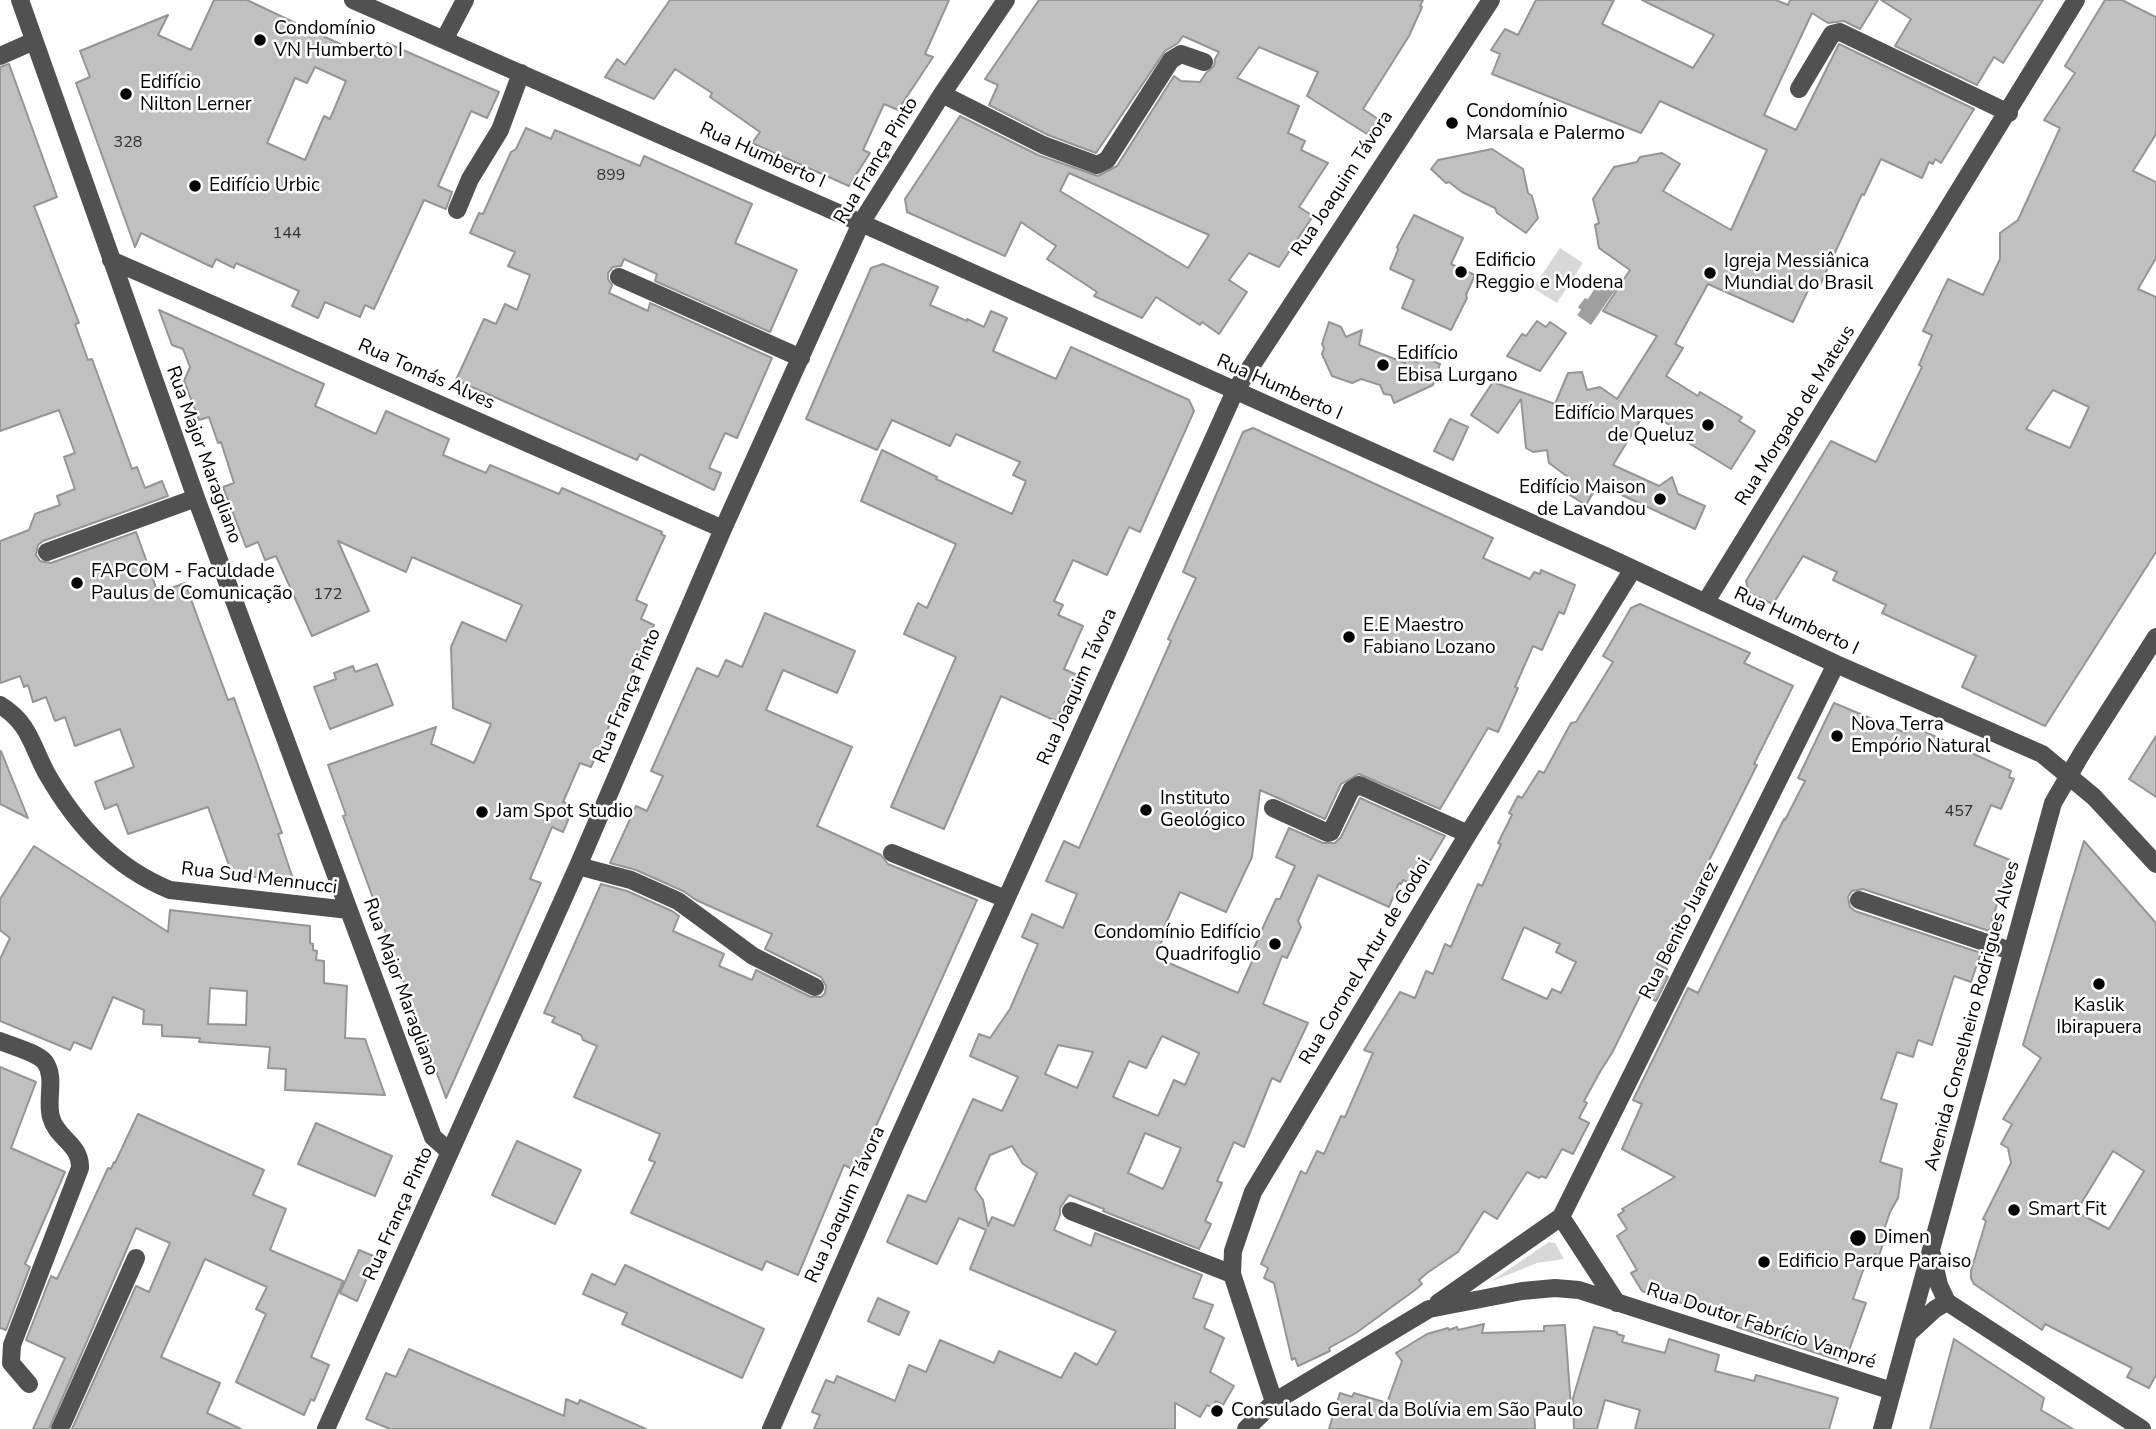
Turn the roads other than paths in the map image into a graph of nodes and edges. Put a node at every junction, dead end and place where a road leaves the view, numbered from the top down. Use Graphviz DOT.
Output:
graph roads {
  1 [pos="20,0"];
  2 [pos="353,0"];
  3 [pos="465,0"];
  4 [pos="1006,0"];
  5 [pos="1491,0"];
  6 [pos="2076,0"];
  7 [pos="444,40"];
  8 [pos="33,41"];
  9 [pos="0,56"];
  10 [pos="1204,62"];
  11 [pos="521,73"];
  12 [pos="1799,89"];
  13 [pos="942,94"];
  14 [pos="2009,113"];
  15 [pos="457,210"];
  16 [pos="861,223"];
  17 [pos="111,260"];
  18 [pos="619,277"];
  19 [pos="801,358"];
  20 [pos="1235,391"];
  21 [pos="196,498"];
  22 [pos="723,529"];
  23 [pos="47,551"];
  24 [pos="1633,569"];
  25 [pos="1705,603"];
  26 [pos="2156,637"];
  27 [pos="1836,664"];
  28 [pos="0,705"];
  29 [pos="2069,775"];
  30 [pos="1273,808"];
  31 [pos="1468,834"];
  32 [pos="892,853"];
  33 [pos="2156,864"];
  34 [pos="578,866"];
  35 [pos="1006,899"];
  36 [pos="1859,900"];
  37 [pos="349,910"];
  38 [pos="2011,951"];
  39 [pos="815,987"];
  40 [pos="0,1041"];
  41 [pos="450,1152"];
  42 [pos="1071,1211"];
  43 [pos="1561,1217"];
  44 [pos="1932,1251"];
  45 [pos="136,1258"];
  46 [pos="1232,1274"];
  47 [pos="1947,1302"];
  48 [pos="1617,1303"];
  49 [pos="1429,1309"];
  50 [pos="1908,1335"];
  51 [pos="29,1384"];
  52 [pos="1892,1391"];
  53 [pos="1274,1402"];
  54 [pos="60,1429"];
  55 [pos="326,1429"];
  56 [pos="771,1429"];
  57 [pos="1246,1429"];
  58 [pos="1882,1429"];
  59 [pos="2142,1429"];
  1 -- 8 [label="street, Rua Major Maragliano"];
  2 -- 7 [label="street, Rua Humberto I"];
  3 -- 7 [label="street"];
  4 -- 13 [label="street, Rua França Pinto"];
  5 -- 20 [label="street, Rua Joaquim Távora"];
  6 -- 14 [label="street, Rua Morgado de Mateus"];
  7 -- 11 [label="street, Rua Humberto I"];
  8 -- 9 [label="street"];
  8 -- 17 [label="street, Rua Major Maragliano"];
  10 -- 13 [label="street"];
  11 -- 15 [label="street"];
  11 -- 16 [label="street, Rua Humberto I"];
  12 -- 14 [label="street"];
  13 -- 16 [label="street, Rua França Pinto"];
  14 -- 25 [label="street, Rua Morgado de Mateus"];
  16 -- 19 [label="street, Rua França Pinto"];
  16 -- 20 [label="street, Rua Humberto I"];
  17 -- 21 [label="street, Rua Major Maragliano"];
  17 -- 22 [label="street, Rua Tomás Alves"];
  18 -- 19 [label="street"];
  19 -- 22 [label="street, Rua França Pinto"];
  20 -- 24 [label="street, Rua Humberto I"];
  20 -- 35 [label="street, Rua Joaquim Távora"];
  21 -- 23 [label="street"];
  21 -- 37 [label="street, Rua Major Maragliano"];
  22 -- 34 [label="street, Rua França Pinto"];
  24 -- 25 [label="street, Rua Humberto I"];
  24 -- 31 [label="street, Rua Coronel Artur de Godoi"];
  25 -- 27 [label="street, Rua Humberto I"];
  26 -- 29 [label="street, Avenida Conselheiro Rodrigues Alves"];
  27 -- 29 [label="street, Rua Humberto I"];
  27 -- 43 [label="street, Rua Benito Juarez"];
  28 -- 37 [label="street, Rua Sud Mennucci"];
  29 -- 33 [label="street, Rua Humberto I"];
  29 -- 38 [label="street, Avenida Conselheiro Rodrigues Alves"];
  30 -- 31 [label="street"];
  31 -- 46 [label="street, Rua Coronel Artur de Godoi"];
  32 -- 35 [label="street"];
  34 -- 39 [label="street"];
  34 -- 41 [label="street, Rua França Pinto"];
  35 -- 56 [label="street, Rua Joaquim Távora"];
  36 -- 38 [label="street"];
  37 -- 41 [label="street, Rua Major Maragliano"];
  38 -- 44 [label="street, Avenida Conselheiro Rodrigues Alves"];
  40 -- 51 [label="street"];
  41 -- 55 [label="street, Rua França Pinto"];
  42 -- 46 [label="street"];
  43 -- 48 [label="street, Rua Doutor Fabrício Vampré"];
  43 -- 49 [label="street"];
  44 -- 47 [label="street"];
  44 -- 50 [label="street, Avenida Conselheiro Rodrigues Alves"];
  45 -- 54 [label="street"];
  46 -- 53 [label="street, Rua Coronel Artur de Godoi"];
  47 -- 50 [label="street"];
  47 -- 59 [label="street"];
  48 -- 49 [label="street, Rua Doutor Fabrício Vampré"];
  48 -- 52 [label="street, Rua Doutor Fabrício Vampré"];
  49 -- 53 [label="street, Rua Doutor Fabrício Vampré"];
  50 -- 52 [label="street, Avenida Conselheiro Rodrigues Alves"];
  52 -- 58 [label="street, Avenida Conselheiro Rodrigues Alves"];
  53 -- 57 [label="street, Rua Doutor Fabrício Vampré"];
}
